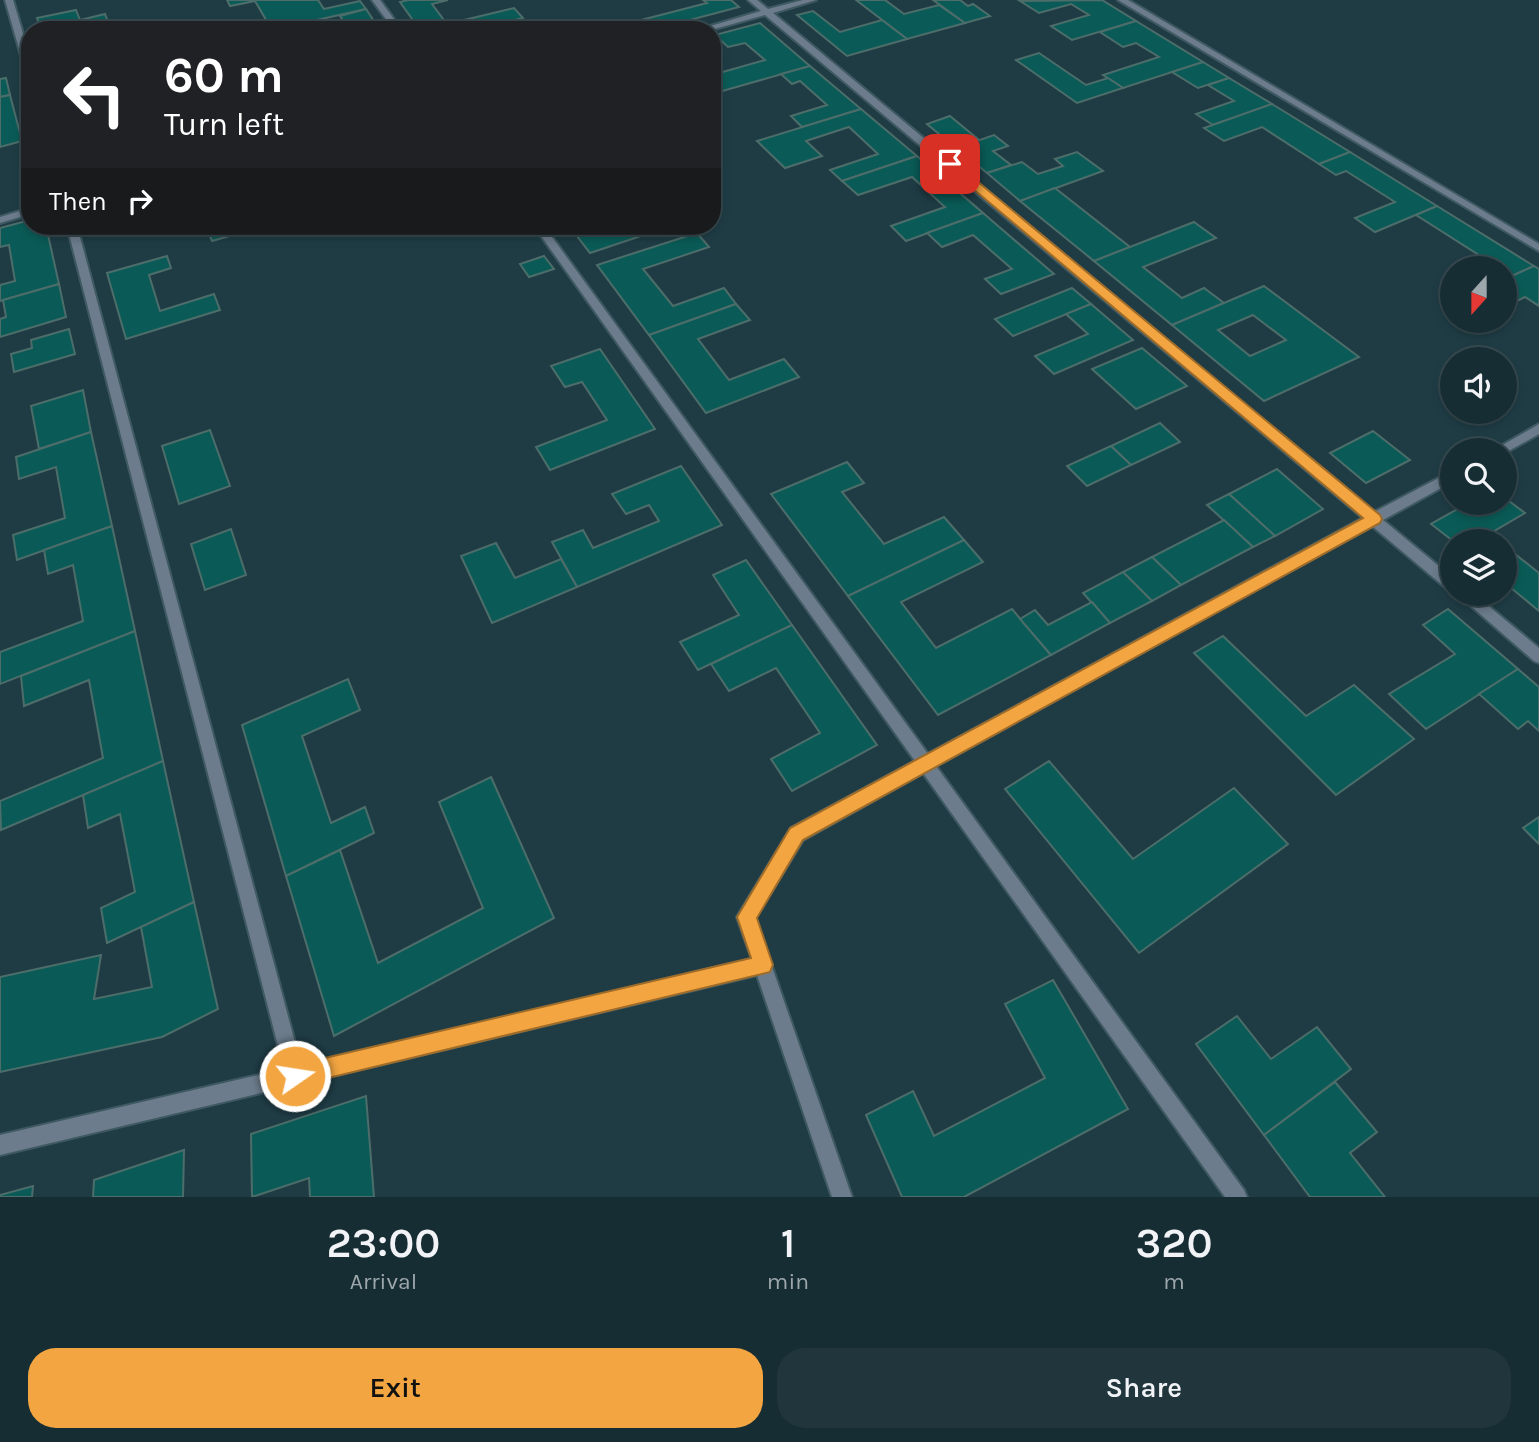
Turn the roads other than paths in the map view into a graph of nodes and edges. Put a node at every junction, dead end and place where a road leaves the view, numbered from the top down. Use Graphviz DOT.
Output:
graph roads {
  1 [pos="9,0"];
  2 [pos="376,0"];
  3 [pos="752,0"];
  4 [pos="812,0"];
  5 [pos="1122,0"];
  6 [pos="767,12"];
  7 [pos="391,21"];
  8 [pos="721,25"];
  9 [pos="21,42"];
  10 [pos="21,214"];
  11 [pos="0,220"];
  12 [pos="74,235"];
  13 [pos="545,235"];
  14 [pos="1539,248"];
  15 [pos="1539,428"];
  16 [pos="1517,440"];
  17 [pos="1440,483"];
  18 [pos="1375,519"];
  19 [pos="1440,574"];
  20 [pos="1478,606"];
  21 [pos="1539,657"];
  22 [pos="926,764"];
  23 [pos="763,965"];
  24 [pos="295,1076"];
  25 [pos="0,1144"];
  26 [pos="842,1197"];
  27 [pos="1237,1197"];
  1 -- 9 [label="street"];
  2 -- 7 [label="street"];
  3 -- 6 [label="street"];
  4 -- 6 [label="street"];
  5 -- 14 [label="street"];
  6 -- 8 [label="street"];
  6 -- 18 [label="street"];
  10 -- 11 [label="street"];
  12 -- 24 [label="street"];
  13 -- 22 [label="street"];
  15 -- 16 [label="street"];
  17 -- 18 [label="street"];
  18 -- 19 [label="street"];
  18 -- 22 [label="street"];
  20 -- 21 [label="street"];
  22 -- 23 [label="street"];
  22 -- 27 [label="street"];
  23 -- 24 [label="street"];
  23 -- 26 [label="street"];
  24 -- 25 [label="street"];
}
